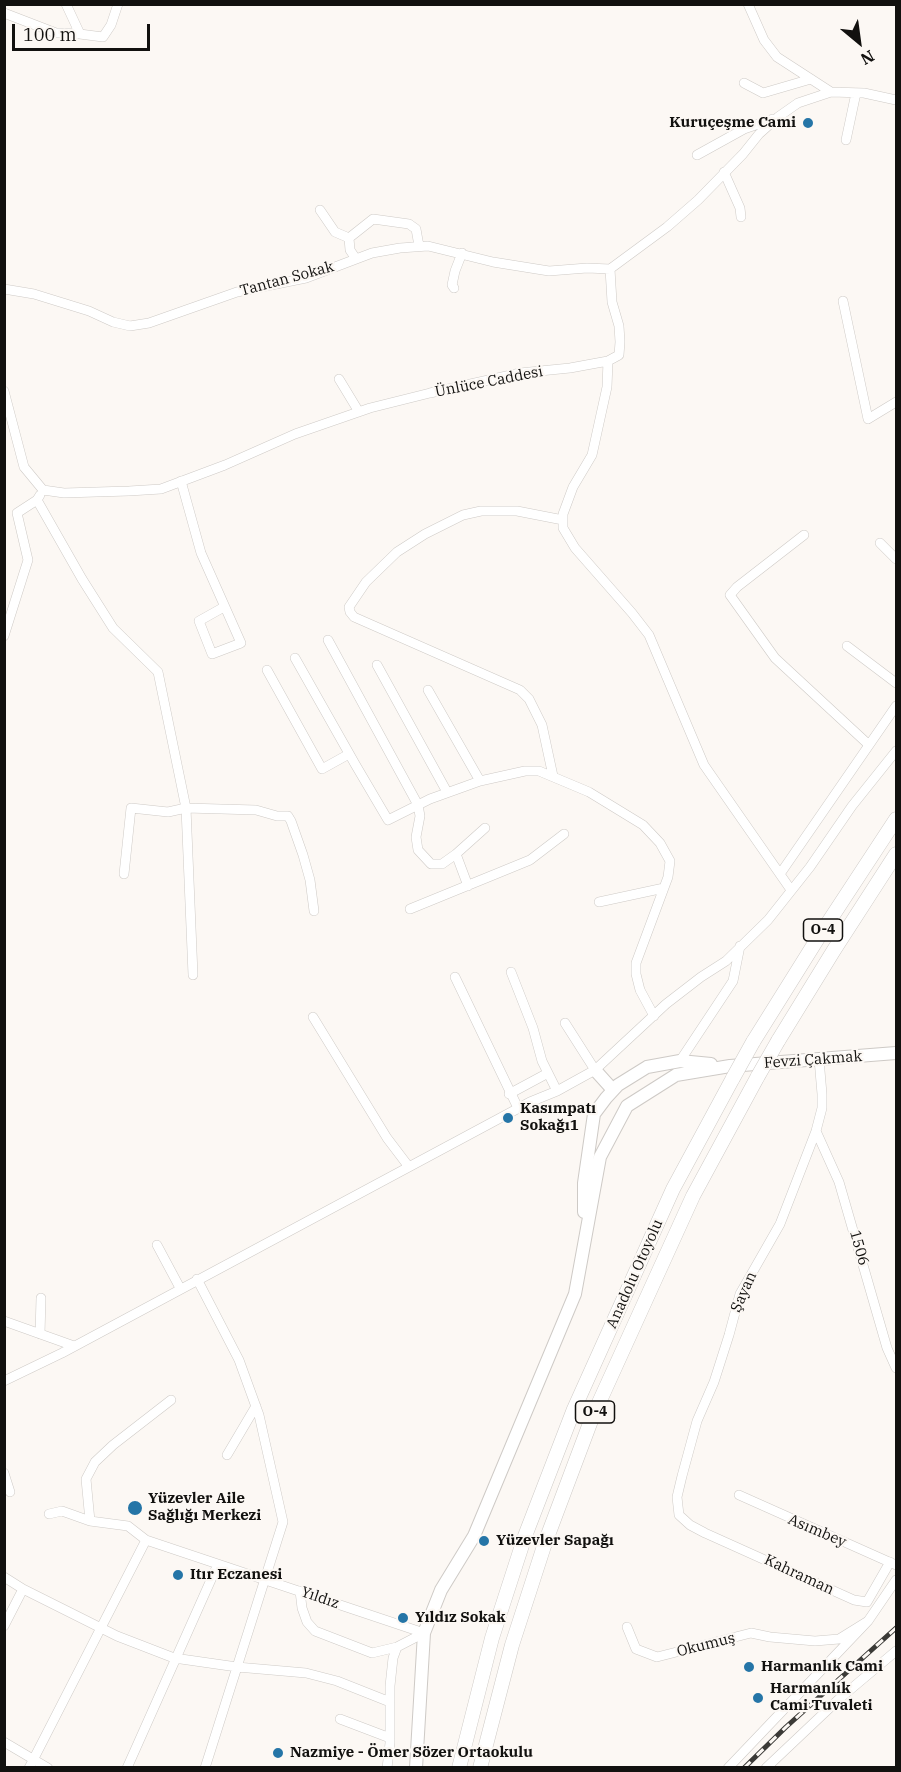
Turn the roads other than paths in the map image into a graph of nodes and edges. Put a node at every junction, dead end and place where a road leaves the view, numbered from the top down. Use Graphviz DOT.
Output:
graph roads {
  1 [pos="66,4"];
  2 [pos="118,4"];
  3 [pos="748,4"];
  4 [pos="4,13"];
  5 [pos="80,34"];
  6 [pos="811,79"];
  7 [pos="744,83"];
  8 [pos="831,92"];
  9 [pos="856,93"];
  10 [pos="897,100"];
  11 [pos="778,117"];
  12 [pos="846,140"];
  13 [pos="697,155"];
  14 [pos="724,172"];
  15 [pos="320,210"];
  16 [pos="741,217"];
  17 [pos="349,238"];
  18 [pos="419,246"];
  19 [pos="462,253"];
  20 [pos="356,260"];
  21 [pos="610,269"];
  22 [pos="454,288"];
  23 [pos="4,289"];
  24 [pos="843,301"];
  25 [pos="608,361"];
  26 [pos="339,379"];
  27 [pos="4,391"];
  28 [pos="897,402"];
  29 [pos="358,412"];
  30 [pos="182,481"];
  31 [pos="42,490"];
  32 [pos="37,500"];
  33 [pos="563,520"];
  34 [pos="804,535"];
  35 [pos="880,543"];
  36 [pos="897,559"];
  37 [pos="224,607"];
  38 [pos="4,636"];
  39 [pos="328,640"];
  40 [pos="847,646"];
  41 [pos="295,658"];
  42 [pos="377,665"];
  43 [pos="267,670"];
  44 [pos="897,683"];
  45 [pos="428,690"];
  46 [pos="897,706"];
  47 [pos="869,745"];
  48 [pos="897,751"];
  49 [pos="349,754"];
  50 [pos="553,776"];
  51 [pos="480,781"];
  52 [pos="447,792"];
  53 [pos="418,805"];
  54 [pos="186,808"];
  55 [pos="897,819"];
  56 [pos="485,828"];
  57 [pos="564,834"];
  58 [pos="456,854"];
  59 [pos="897,855"];
  60 [pos="124,874"];
  61 [pos="780,874"];
  62 [pos="468,886"];
  63 [pos="664,888"];
  64 [pos="791,890"];
  65 [pos="599,902"];
  66 [pos="410,909"];
  67 [pos="314,911"];
  68 [pos="740,946"];
  69 [pos="511,972"];
  70 [pos="193,975"];
  71 [pos="455,976"];
  72 [pos="654,1016"];
  73 [pos="313,1017"];
  74 [pos="565,1023"];
  75 [pos="897,1053"];
  76 [pos="819,1059"];
  77 [pos="680,1061"];
  78 [pos="595,1070"];
  79 [pos="732,1072"];
  80 [pos="548,1073"];
  81 [pos="628,1077"];
  82 [pos="557,1091"];
  83 [pos="509,1094"];
  84 [pos="610,1094"];
  85 [pos="630,1104"];
  86 [pos="518,1108"];
  87 [pos="816,1131"];
  88 [pos="409,1167"];
  89 [pos="157,1245"];
  90 [pos="583,1252"];
  91 [pos="197,1279"];
  92 [pos="180,1288"];
  93 [pos="41,1298"];
  94 [pos="4,1321"];
  95 [pos="40,1334"];
  96 [pos="74,1346"];
  97 [pos="897,1368"];
  98 [pos="4,1381"];
  99 [pos="171,1400"];
  100 [pos="256,1407"];
  101 [pos="227,1455"];
  102 [pos="4,1473"];
  103 [pos="10,1492"];
  104 [pos="739,1495"];
  105 [pos="49,1514"];
  106 [pos="90,1521"];
  107 [pos="690,1525"];
  108 [pos="146,1540"];
  109 [pos="893,1563"];
  110 [pos="218,1564"];
  111 [pos="4,1577"];
  112 [pos="266,1580"];
  113 [pos="897,1580"];
  114 [pos="23,1589"];
  115 [pos="300,1591"];
  116 [pos="868,1621"];
  117 [pos="4,1626"];
  118 [pos="627,1627"];
  119 [pos="101,1628"];
  120 [pos="424,1633"];
  121 [pos="397,1647"];
  122 [pos="897,1651"];
  123 [pos="174,1658"];
  124 [pos="237,1667"];
  125 [pos="390,1702"];
  126 [pos="340,1719"];
  127 [pos="390,1738"];
  128 [pos="4,1742"];
  129 [pos="31,1763"];
  130 [pos="48,1767"];
  131 [pos="126,1767"];
  132 [pos="205,1767"];
  133 [pos="387,1767"];
  134 [pos="416,1767"];
  135 [pos="459,1767"];
  136 [pos="480,1767"];
  137 [pos="728,1767"];
  138 [pos="766,1767"];
  1 -- 5 [label="street"];
  2 -- 5 [label="street"];
  3 -- 6 [label="street"];
  4 -- 5 [label="street"];
  6 -- 7 [label="street"];
  6 -- 8 [label="street"];
  8 -- 9 [label="street"];
  8 -- 11 [label="street"];
  9 -- 10 [label="street"];
  9 -- 12 [label="street"];
  11 -- 13 [label="street"];
  11 -- 14 [label="street"];
  14 -- 16 [label="street"];
  14 -- 21 [label="street"];
  15 -- 17 [label="street"];
  17 -- 18 [label="street"];
  17 -- 20 [label="street"];
  18 -- 19 [label="street, Tantan Sokak"];
  18 -- 20 [label="street, Tantan Sokak"];
  19 -- 21 [label="street, Tantan Sokak"];
  19 -- 22 [label="street"];
  20 -- 23 [label="street, Tantan Sokak"];
  21 -- 25 [label="street"];
  24 -- 28 [label="street"];
  25 -- 29 [label="street, Ünlüce Caddesi"];
  25 -- 33 [label="street"];
  26 -- 29 [label="street"];
  27 -- 31 [label="street"];
  29 -- 30 [label="street, Ünlüce Caddesi"];
  30 -- 31 [label="street, Ünlüce Caddesi"];
  30 -- 37 [label="street"];
  31 -- 32 [label="street"];
  32 -- 38 [label="street"];
  32 -- 54 [label="street"];
  33 -- 50 [label="street"];
  33 -- 61 [label="street"];
  34 -- 47 [label="street"];
  35 -- 36 [label="street"];
  37 -- 37 [label="street"];
  39 -- 53 [label="street"];
  40 -- 44 [label="street"];
  41 -- 49 [label="street"];
  42 -- 52 [label="street"];
  43 -- 49 [label="street"];
  45 -- 51 [label="street"];
  46 -- 47 [label="street"];
  47 -- 61 [label="street"];
  48 -- 64 [label="street"];
  49 -- 53 [label="street"];
  50 -- 51 [label="street"];
  50 -- 63 [label="street"];
  51 -- 52 [label="street"];
  52 -- 53 [label="street"];
  53 -- 58 [label="street"];
  54 -- 60 [label="street"];
  54 -- 67 [label="street"];
  54 -- 70 [label="street"];
  55 -- 79 [label="highway, Anadolu Otoyolu / O-4, bridge"];
  56 -- 58 [label="street"];
  57 -- 62 [label="street"];
  58 -- 62 [label="street"];
  59 -- 136 [label="highway, Anadolu Otoyolu / O-4, bridge"];
  61 -- 64 [label="street"];
  62 -- 66 [label="street"];
  63 -- 65 [label="street"];
  63 -- 72 [label="street"];
  64 -- 68 [label="street"];
  68 -- 72 [label="street"];
  68 -- 77 [label="street"];
  69 -- 80 [label="street"];
  71 -- 83 [label="street"];
  72 -- 78 [label="street"];
  73 -- 88 [label="street"];
  74 -- 78 [label="street"];
  75 -- 76 [label="main road, Fevzi Çakmak"];
  76 -- 79 [label="main road, Fevzi Çakmak"];
  76 -- 87 [label="street, Şayan"];
  77 -- 79 [label="main road"];
  77 -- 81 [label="main road"];
  78 -- 82 [label="street"];
  78 -- 84 [label="main road"];
  79 -- 85 [label="main road"];
  79 -- 135 [label="highway, Anadolu Otoyolu / O-4"];
  80 -- 82 [label="street"];
  80 -- 83 [label="street"];
  81 -- 84 [label="main road"];
  81 -- 85 [label="main road"];
  82 -- 86 [label="street"];
  83 -- 86 [label="street"];
  84 -- 85 [label="main road"];
  84 -- 90 [label="main road"];
  85 -- 90 [label="main road"];
  86 -- 88 [label="street"];
  87 -- 97 [label="street, 1506"];
  87 -- 107 [label="street, Şayan"];
  88 -- 91 [label="street"];
  89 -- 92 [label="street"];
  90 -- 120 [label="main road"];
  91 -- 92 [label="street"];
  91 -- 100 [label="street"];
  92 -- 96 [label="street"];
  93 -- 95 [label="street"];
  94 -- 95 [label="street"];
  95 -- 96 [label="street"];
  96 -- 98 [label="street"];
  99 -- 106 [label="street"];
  100 -- 101 [label="street"];
  100 -- 112 [label="street"];
  102 -- 103 [label="street"];
  104 -- 109 [label="street, Asımbey"];
  105 -- 106 [label="street, Yıldız"];
  106 -- 108 [label="street, Yıldız"];
  107 -- 109 [label="street, Kahraman"];
  108 -- 110 [label="street, Yıldız"];
  108 -- 119 [label="street"];
  110 -- 112 [label="street, Yıldız"];
  110 -- 123 [label="street"];
  111 -- 114 [label="street"];
  112 -- 115 [label="street, Yıldız"];
  112 -- 124 [label="street"];
  113 -- 116 [label="street"];
  114 -- 117 [label="street"];
  114 -- 119 [label="street"];
  115 -- 120 [label="street, Yıldız"];
  115 -- 121 [label="street"];
  116 -- 118 [label="street, Okumuş"];
  116 -- 137 [label="street"];
  119 -- 123 [label="street"];
  119 -- 129 [label="street"];
  120 -- 121 [label="street"];
  120 -- 134 [label="main road"];
  121 -- 125 [label="street"];
  122 -- 138 [label="street"];
  123 -- 124 [label="street"];
  123 -- 131 [label="street"];
  124 -- 125 [label="street"];
  124 -- 132 [label="street"];
  125 -- 127 [label="street"];
  126 -- 127 [label="street"];
  127 -- 133 [label="street"];
  128 -- 129 [label="street"];
  129 -- 130 [label="street"];
}
